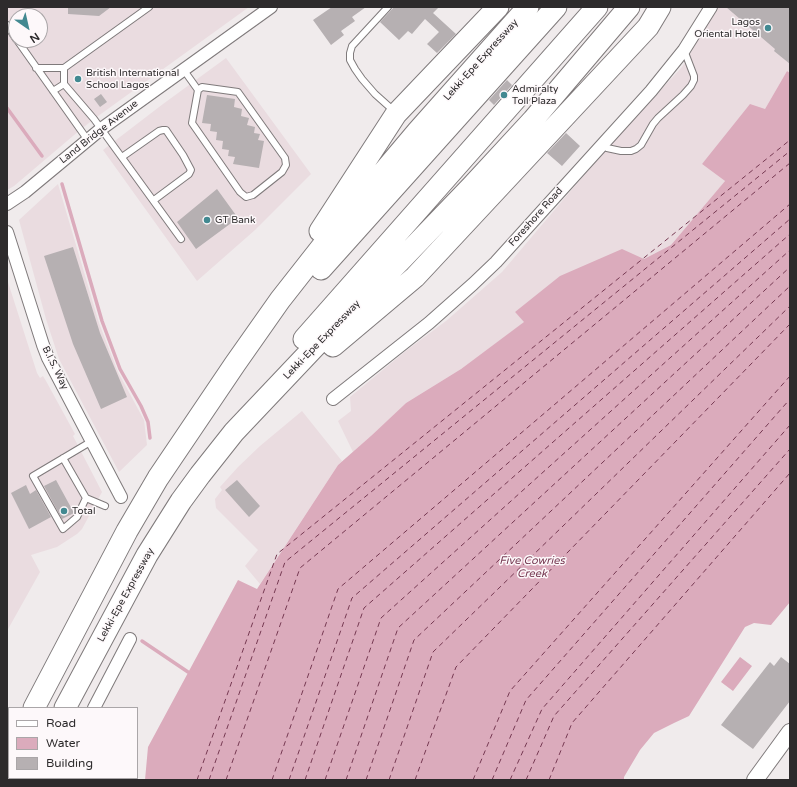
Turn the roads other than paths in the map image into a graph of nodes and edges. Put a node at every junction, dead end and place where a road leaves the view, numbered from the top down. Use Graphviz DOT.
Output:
graph roads {
  1 [pos="149,7"];
  2 [pos="271,7"];
  3 [pos="388,7"];
  4 [pos="498,7"];
  5 [pos="528,7"];
  6 [pos="556,7"];
  7 [pos="597,7"];
  8 [pos="629,7"];
  9 [pos="660,7"];
  10 [pos="711,7"];
  11 [pos="22,48"];
  12 [pos="684,50"];
  13 [pos="36,68"];
  14 [pos="64,68"];
  15 [pos="183,69"];
  16 [pos="64,84"];
  17 [pos="198,90"];
  18 [pos="53,91"];
  19 [pos="396,114"];
  20 [pos="101,129"];
  21 [pos="88,140"];
  22 [pos="602,145"];
  23 [pos="122,157"];
  24 [pos="154,200"];
  25 [pos="7,204"];
  26 [pos="7,232"];
  27 [pos="181,239"];
  28 [pos="348,239"];
  29 [pos="374,259"];
  30 [pos="235,364"];
  31 [pos="333,399"];
  32 [pos="234,432"];
  33 [pos="92,441"];
  34 [pos="63,458"];
  35 [pos="121,497"];
  36 [pos="86,498"];
  37 [pos="104,506"];
  38 [pos="130,639"];
  39 [pos="35,707"];
  40 [pos="66,707"];
  41 [pos="95,707"];
  42 [pos="790,732"];
  43 [pos="755,780"];
  1 -- 14 [label="lane"];
  2 -- 15 [label="street, Land Bridge Avenue"];
  3 -- 19 [label="lane"];
  4 -- 19 [label="highway"];
  5 -- 30 [label="highway, Lekki-Epe Expressway"];
  6 -- 28 [label="highway"];
  7 -- 29 [label="highway"];
  8 -- 32 [label="highway, Lekki-Epe Expressway"];
  9 -- 32 [label="highway"];
  10 -- 12 [label="street, Foreshore Road"];
  11 -- 13 [label="lane"];
  12 -- 22 [label="street, Foreshore Road"];
  12 -- 22 [label="lane"];
  13 -- 14 [label="lane"];
  13 -- 18 [label="lane"];
  14 -- 16 [label="lane"];
  15 -- 17 [label="lane"];
  15 -- 20 [label="street, Land Bridge Avenue"];
  16 -- 18 [label="lane"];
  16 -- 20 [label="lane"];
  17 -- 17 [label="lane"];
  18 -- 21 [label="lane"];
  19 -- 30 [label="highway"];
  20 -- 21 [label="street, Land Bridge Avenue"];
  20 -- 23 [label="lane"];
  21 -- 25 [label="street, Land Bridge Avenue"];
  22 -- 31 [label="street, Foreshore Road"];
  23 -- 24 [label="lane"];
  23 -- 24 [label="lane"];
  24 -- 27 [label="lane"];
  26 -- 33 [label="street, B.I.S. Way"];
  28 -- 29 [label="highway"];
  28 -- 30 [label="highway"];
  29 -- 32 [label="highway"];
  30 -- 39 [label="highway, Lekki-Epe Expressway"];
  32 -- 40 [label="highway, Lekki-Epe Expressway"];
  33 -- 34 [label="lane"];
  33 -- 35 [label="street, B.I.S. Way"];
  34 -- 36 [label="lane"];
  34 -- 36 [label="lane"];
  36 -- 37 [label="lane"];
  38 -- 41 [label="street"];
  42 -- 43 [label="street"];
}
